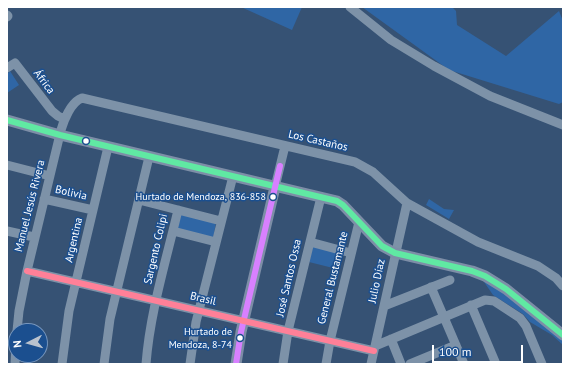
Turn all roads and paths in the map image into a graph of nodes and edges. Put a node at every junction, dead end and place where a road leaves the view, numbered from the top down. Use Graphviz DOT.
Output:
graph roads {
  1 [pos="350,7"];
  2 [pos="7,68"];
  3 [pos="64,119"];
  4 [pos="7,120"];
  5 [pos="563,125"];
  6 [pos="60,135"];
  7 [pos="285,146"];
  8 [pos="108,147"];
  9 [pos="149,157"];
  10 [pos="7,167"];
  11 [pos="50,176"];
  12 [pos="233,176"];
  13 [pos="275,187"];
  14 [pos="320,197"];
  15 [pos="44,199"];
  16 [pos="138,200"];
  17 [pos="407,203"];
  18 [pos="93,210"];
  19 [pos="178,210"];
  20 [pos="221,221"];
  21 [pos="359,222"];
  22 [pos="7,230"];
  23 [pos="173,231"];
  24 [pos="34,237"];
  25 [pos="216,242"];
  26 [pos="310,242"];
  27 [pos="351,253"];
  28 [pos="395,253"];
  29 [pos="26,271"];
  30 [pos="450,280"];
  31 [pos="76,282"];
  32 [pos="563,286"];
  33 [pos="431,287"];
  34 [pos="116,292"];
  35 [pos="156,301"];
  36 [pos="472,305"];
  37 [pos="384,306"];
  38 [pos="198,310"];
  39 [pos="444,317"];
  40 [pos="243,320"];
  41 [pos="18,323"];
  42 [pos="288,331"];
  43 [pos="563,335"];
  44 [pos="391,339"];
  45 [pos="330,341"];
  46 [pos="456,345"];
  47 [pos="375,348"];
  48 [pos="431,360"];
  49 [pos="62,364"];
  50 [pos="104,364"];
  51 [pos="146,364"];
  52 [pos="190,364"];
  53 [pos="236,364"];
  54 [pos="283,364"];
  55 [pos="326,364"];
  56 [pos="372,364"];
  57 [pos="401,364"];
  58 [pos="410,364"];
  59 [pos="464,364"];
  60 [pos="496,364"];
  61 [pos="542,364"];
  1 -- 5 [label="street"];
  2 -- 3 [label="street, África"];
  3 -- 6 [label="street, Los Castaños"];
  3 -- 7 [label="street, Los Castaños"];
  4 -- 6 [label="main road"];
  6 -- 8 [label="main road"];
  6 -- 11 [label="street, Manuel Jesús Rivera"];
  7 -- 13 [label="street"];
  7 -- 17 [label="street, Los Castaños"];
  8 -- 9 [label="main road"];
  8 -- 18 [label="street, Argentina"];
  9 -- 12 [label="main road"];
  9 -- 16 [label="street"];
  10 -- 11 [label="street"];
  11 -- 15 [label="street, Manuel Jesús Rivera"];
  12 -- 13 [label="main road"];
  12 -- 20 [label="street"];
  13 -- 14 [label="main road"];
  13 -- 40 [label="main road"];
  14 -- 21 [label="main road"];
  14 -- 26 [label="street, José Santos Ossa"];
  15 -- 18 [label="street, Bolivia"];
  15 -- 24 [label="street, Manuel Jesús Rivera"];
  16 -- 19 [label="street"];
  16 -- 34 [label="street"];
  17 -- 28 [label="street, Julio Díaz"];
  17 -- 32 [label="street, Los Castaños"];
  18 -- 31 [label="street, Argentina"];
  19 -- 20 [label="street"];
  19 -- 23 [label="street, Sargento Colipi"];
  20 -- 25 [label="street"];
  21 -- 27 [label="street, General Bustamante"];
  21 -- 28 [label="main road"];
  22 -- 24 [label="street"];
  23 -- 25 [label="street"];
  23 -- 35 [label="street, Sargento Colipi"];
  24 -- 29 [label="street, Manuel Jesús Rivera"];
  25 -- 38 [label="street"];
  26 -- 27 [label="street"];
  26 -- 42 [label="street, José Santos Ossa"];
  27 -- 45 [label="street, General Bustamante"];
  28 -- 37 [label="street, Julio Díaz"];
  28 -- 43 [label="main road"];
  29 -- 31 [label="street, Brasil"];
  29 -- 41 [label="street, Manuel Jesús Rivera"];
  30 -- 33 [label="street"];
  31 -- 34 [label="street, Brasil"];
  31 -- 49 [label="street, Argentina"];
  33 -- 37 [label="street"];
  33 -- 39 [label="street"];
  34 -- 35 [label="street, Brasil"];
  34 -- 50 [label="street"];
  35 -- 38 [label="street, Brasil"];
  35 -- 51 [label="street, Sargento Colipi"];
  36 -- 39 [label="street"];
  36 -- 60 [label="street"];
  36 -- 61 [label="street"];
  37 -- 47 [label="street, Julio Díaz"];
  38 -- 40 [label="street, Brasil"];
  38 -- 52 [label="street"];
  39 -- 44 [label="street"];
  39 -- 46 [label="street"];
  40 -- 42 [label="street, Brasil"];
  40 -- 53 [label="main road"];
  42 -- 45 [label="street, Brasil"];
  42 -- 54 [label="street, José Santos Ossa"];
  44 -- 47 [label="street"];
  44 -- 57 [label="street"];
  45 -- 47 [label="street, Brasil"];
  45 -- 55 [label="street, General Bustamante"];
  46 -- 48 [label="street"];
  46 -- 59 [label="street"];
  47 -- 56 [label="street, Julio Díaz"];
  48 -- 58 [label="street"];
}
